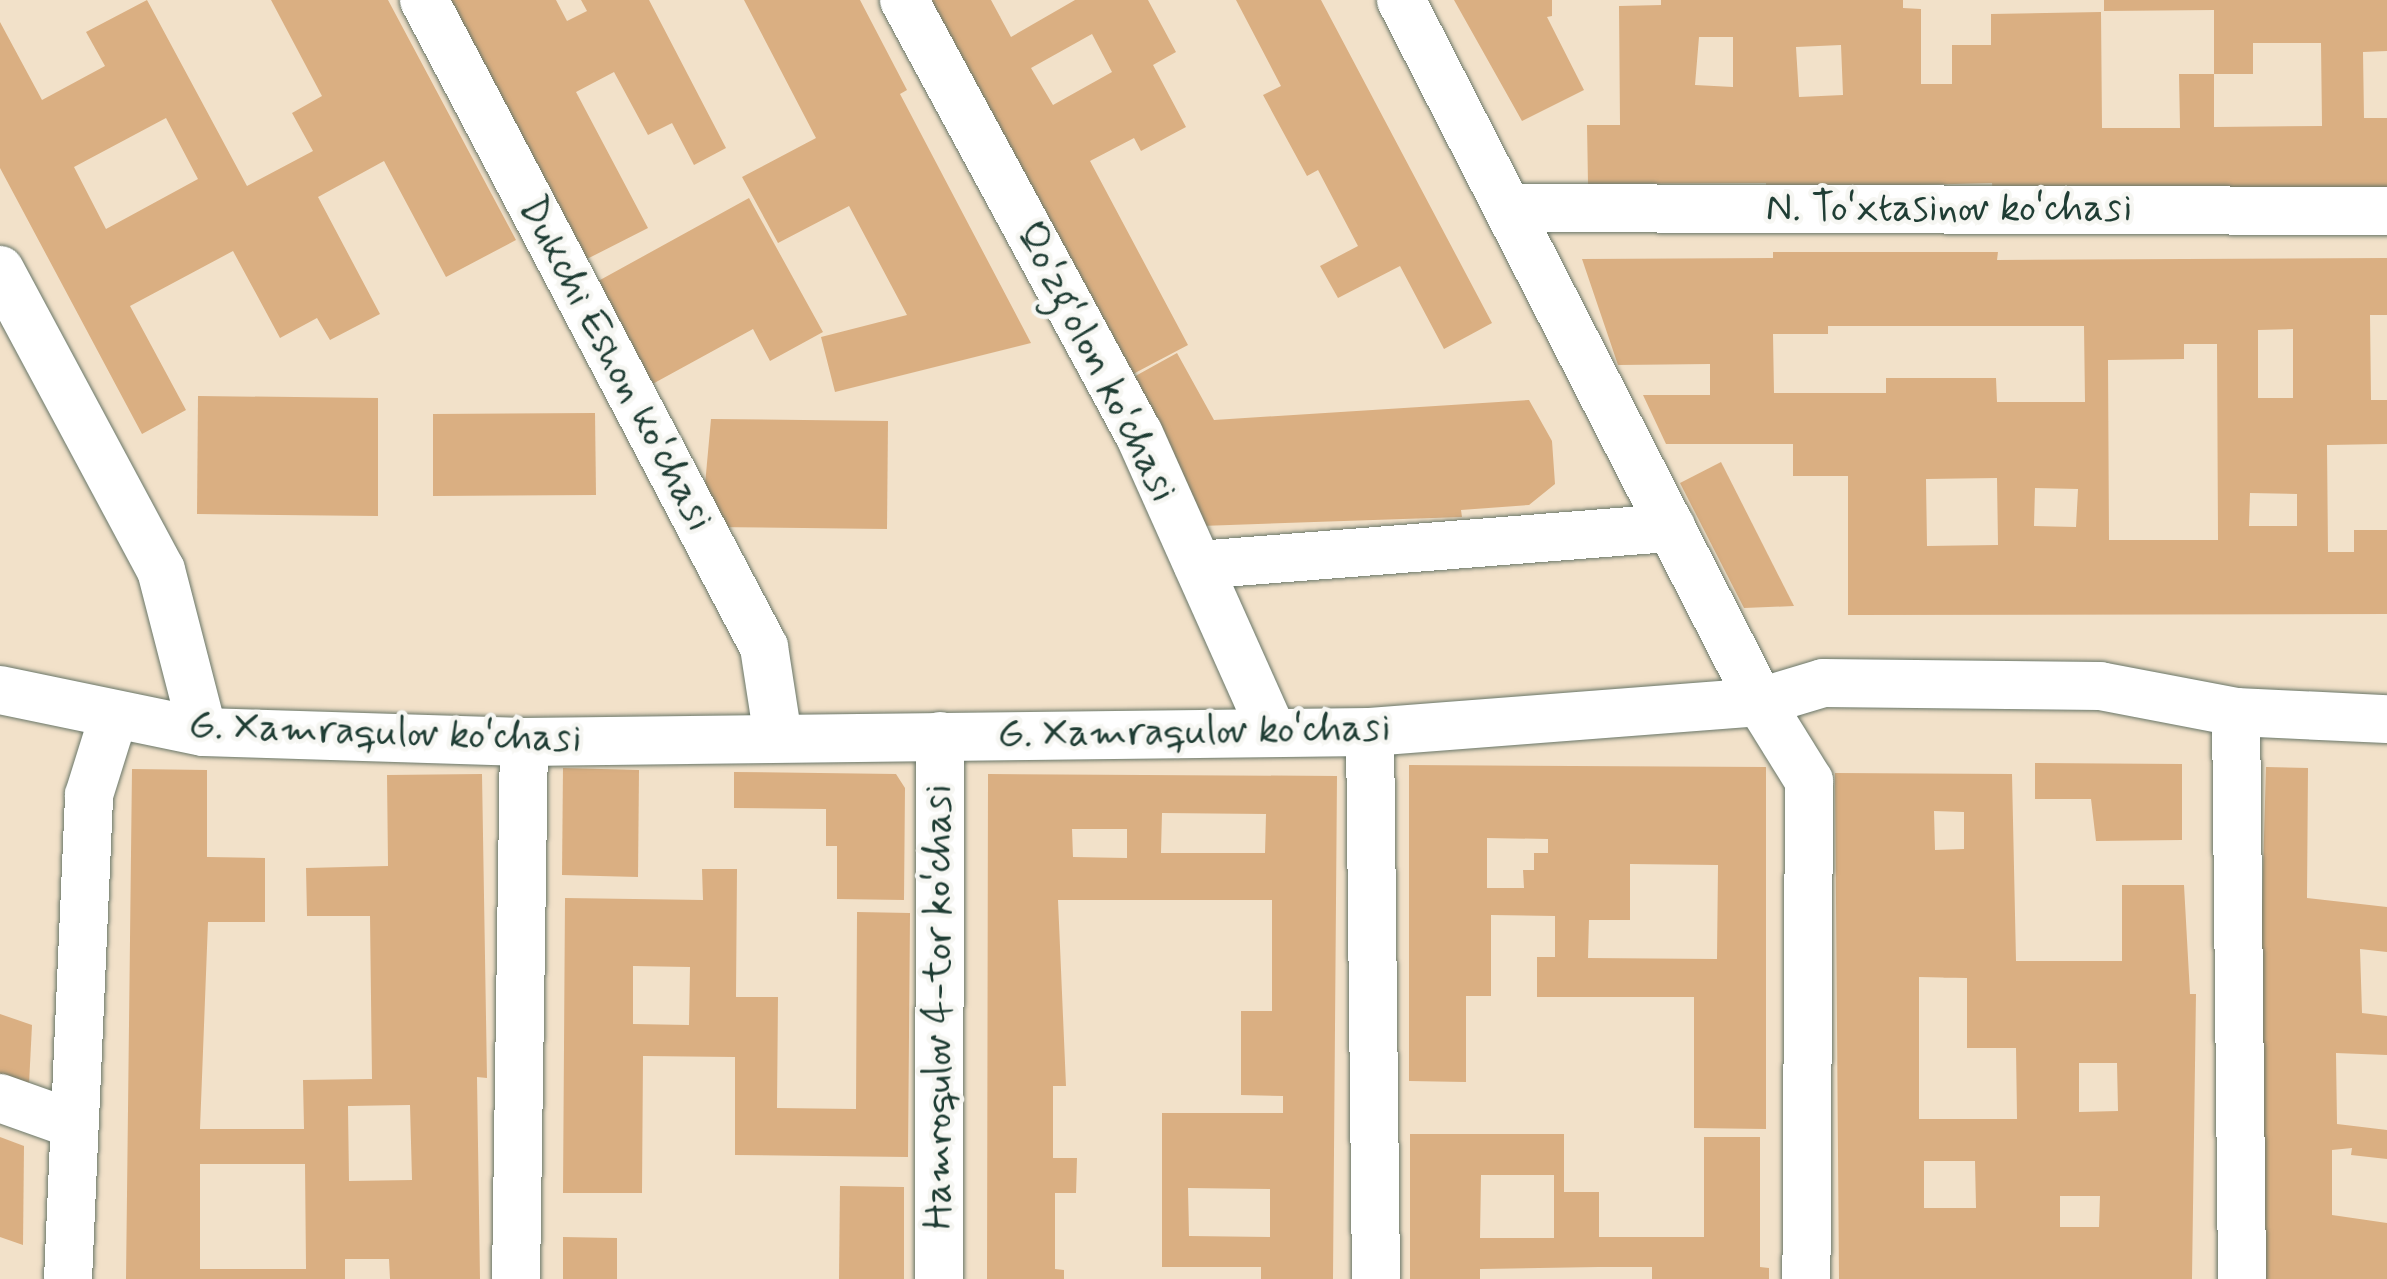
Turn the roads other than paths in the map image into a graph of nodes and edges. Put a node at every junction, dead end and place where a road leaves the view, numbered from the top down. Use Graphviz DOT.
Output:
graph roads {
  1 [pos="424,0"];
  2 [pos="904,0"];
  3 [pos="1401,0"];
  4 [pos="1510,208"];
  5 [pos="2387,211"];
  6 [pos="0,270"];
  7 [pos="1672,528"];
  8 [pos="1198,564"];
  9 [pos="0,690"];
  10 [pos="1760,702"];
  11 [pos="2236,712"];
  12 [pos="114,714"];
  13 [pos="2387,718"];
  14 [pos="1272,731"];
  15 [pos="203,732"];
  16 [pos="1370,732"];
  17 [pos="940,736"];
  18 [pos="778,737"];
  19 [pos="524,742"];
  20 [pos="0,1098"];
  21 [pos="73,1124"];
  22 [pos="68,1279"];
  23 [pos="516,1279"];
  24 [pos="938,1279"];
  25 [pos="1376,1279"];
  26 [pos="1806,1279"];
  27 [pos="2242,1279"];
  1 -- 18 [label="street, Dukchi Eshon koʻchasi"];
  2 -- 8 [label="street, Qoʻzgʻolon koʻchasi"];
  3 -- 4 [label="street"];
  4 -- 5 [label="street, N. Toʻxtasinov koʻchasi"];
  4 -- 7 [label="street"];
  6 -- 15 [label="street"];
  7 -- 8 [label="street"];
  7 -- 10 [label="street"];
  8 -- 14 [label="street, Qoʻzgʻolon koʻchasi"];
  9 -- 12 [label="street, G. Xamraqulov koʻchasi"];
  10 -- 11 [label="street, G. Xamraqulov koʻchasi"];
  10 -- 16 [label="street, G. Xamraqulov koʻchasi"];
  10 -- 26 [label="street"];
  11 -- 13 [label="street, G. Xamraqulov koʻchasi"];
  11 -- 27 [label="street"];
  12 -- 15 [label="street, G. Xamraqulov koʻchasi"];
  12 -- 21 [label="street"];
  14 -- 16 [label="street, G. Xamraqulov koʻchasi"];
  14 -- 17 [label="street, G. Xamraqulov koʻchasi"];
  15 -- 19 [label="street, G. Xamraqulov koʻchasi"];
  16 -- 25 [label="street"];
  17 -- 18 [label="street, G. Xamraqulov koʻchasi"];
  17 -- 24 [label="street, Hamroqulov 4-tor koʻchasi"];
  18 -- 19 [label="street, G. Xamraqulov koʻchasi"];
  19 -- 23 [label="street"];
  20 -- 21 [label="street"];
  21 -- 22 [label="street"];
}
